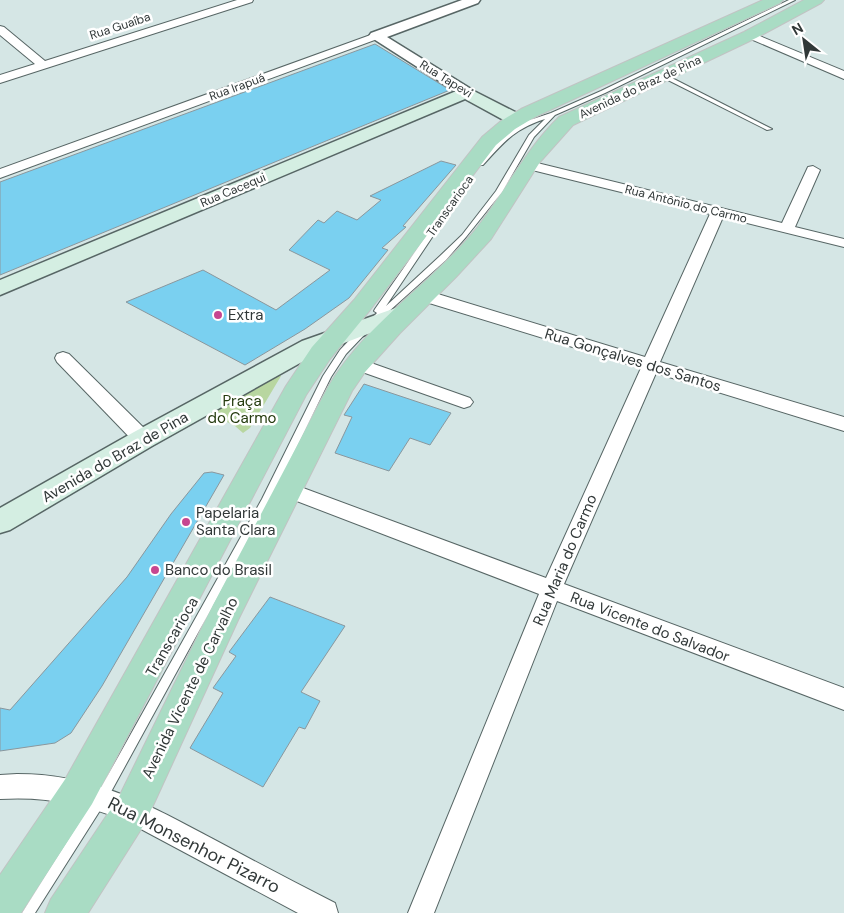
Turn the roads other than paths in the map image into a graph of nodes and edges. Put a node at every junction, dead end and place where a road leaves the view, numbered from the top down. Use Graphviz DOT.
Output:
graph roads {
  1 [pos="248,0"];
  2 [pos="474,0"];
  3 [pos="775,0"];
  4 [pos="793,0"];
  5 [pos="816,0"];
  6 [pos="0,29"];
  7 [pos="750,35"];
  8 [pos="376,36"];
  9 [pos="42,65"];
  10 [pos="844,75"];
  11 [pos="664,76"];
  12 [pos="0,79"];
  13 [pos="466,92"];
  14 [pos="553,114"];
  15 [pos="517,120"];
  16 [pos="769,130"];
  17 [pos="529,165"];
  18 [pos="813,170"];
  19 [pos="0,174"];
  20 [pos="718,212"];
  21 [pos="787,229"];
  22 [pos="844,243"];
  23 [pos="0,288"];
  24 [pos="414,303"];
  25 [pos="370,323"];
  26 [pos="335,336"];
  27 [pos="63,358"];
  28 [pos="357,364"];
  29 [pos="650,366"];
  30 [pos="464,402"];
  31 [pos="844,424"];
  32 [pos="144,439"];
  33 [pos="288,490"];
  34 [pos="0,522"];
  35 [pos="551,590"];
  36 [pos="844,699"];
  37 [pos="0,787"];
  38 [pos="104,799"];
  39 [pos="0,910"];
  40 [pos="28,913"];
  41 [pos="65,913"];
  42 [pos="325,913"];
  43 [pos="421,913"];
  1 -- 9 [label="street, Rua Guaíba"];
  2 -- 8 [label="street, Rua Irapuá"];
  3 -- 15 [label="main road, Avenida do Braz de Pina"];
  4 -- 14 [label="lane, Transcarioca"];
  5 -- 7 [label="main road, Avenida do Braz de Pina"];
  6 -- 9 [label="street"];
  7 -- 10 [label="street"];
  7 -- 11 [label="main road, Avenida do Braz de Pina"];
  8 -- 13 [label="street, Rua Tapevi"];
  8 -- 19 [label="street, Rua Irapuá"];
  9 -- 12 [label="street, Rua Guaíba"];
  11 -- 16 [label="lane"];
  11 -- 17 [label="main road, Avenida do Braz de Pina"];
  13 -- 15 [label="main road, Rua Tapevi"];
  13 -- 23 [label="main road, Rua Cacequi"];
  14 -- 25 [label="lane, Transcarioca"];
  14 -- 25 [label="lane, Transcarioca"];
  15 -- 26 [label="main road, Avenida do Braz de Pina"];
  17 -- 20 [label="street, Rua Antônio do Carmo"];
  17 -- 24 [label="main road, Avenida do Braz de Pina"];
  18 -- 21 [label="street"];
  20 -- 21 [label="street, Rua Antônio do Carmo"];
  20 -- 29 [label="street, Rua Maria do Carmo"];
  21 -- 22 [label="street, Rua Antônio do Carmo"];
  24 -- 25 [label="main road, Avenida do Braz de Pina"];
  24 -- 28 [label="main road, Avenida Vicente de Carvalho"];
  24 -- 29 [label="street, Rua Gonçalves dos Santos"];
  25 -- 26 [label="main road, Avenida do Braz de Pina"];
  25 -- 38 [label="lane, Transcarioca"];
  26 -- 32 [label="main road, Avenida do Braz de Pina"];
  26 -- 38 [label="main road, Avenida Vicente de Carvalho"];
  27 -- 32 [label="street"];
  28 -- 30 [label="street"];
  28 -- 33 [label="main road, Avenida Vicente de Carvalho"];
  29 -- 31 [label="street, Rua Gonçalves dos Santos"];
  29 -- 35 [label="street, Rua Maria do Carmo"];
  32 -- 34 [label="main road, Avenida do Braz de Pina"];
  33 -- 35 [label="street, Rua Vicente do Salvador"];
  33 -- 38 [label="main road, Avenida Vicente de Carvalho"];
  35 -- 36 [label="street, Rua Vicente do Salvador"];
  35 -- 43 [label="street, Rua Maria do Carmo"];
  37 -- 38 [label="street, Rua Monsenhor Pizarro"];
  38 -- 39 [label="main road, Avenida Vicente de Carvalho"];
  38 -- 40 [label="lane, Transcarioca"];
  38 -- 41 [label="main road, Avenida Vicente de Carvalho"];
  38 -- 42 [label="street, Rua Monsenhor Pizarro"];
}
